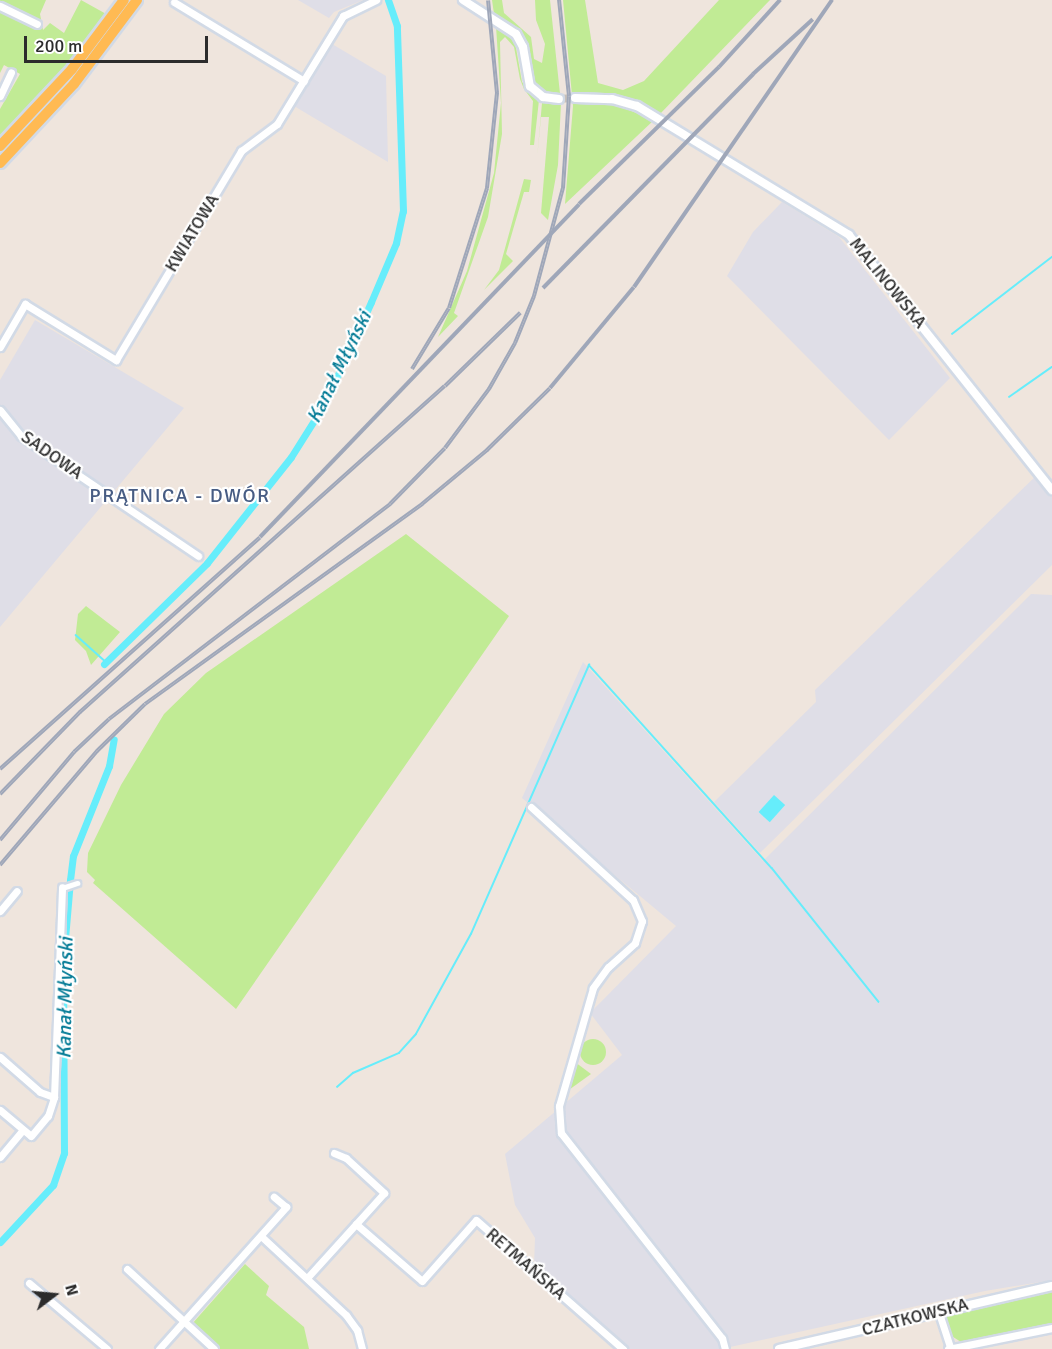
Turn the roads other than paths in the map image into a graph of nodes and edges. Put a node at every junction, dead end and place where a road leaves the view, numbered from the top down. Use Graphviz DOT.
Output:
graph roads {
  1 [pos="124,0"];
  2 [pos="137,0"];
  3 [pos="376,0"];
  4 [pos="463,0"];
  5 [pos="174,2"];
  6 [pos="0,6"];
  7 [pos="37,24"];
  8 [pos="11,72"];
  9 [pos="304,81"];
  10 [pos="0,96"];
  11 [pos="575,98"];
  12 [pos="559,99"];
  13 [pos="0,146"];
  14 [pos="0,163"];
  15 [pos="0,347"];
  16 [pos="0,410"];
  17 [pos="1052,490"];
  18 [pos="198,556"];
  19 [pos="531,807"];
  20 [pos="77,883"];
  21 [pos="63,887"];
  22 [pos="17,891"];
  23 [pos="0,911"];
  24 [pos="0,1058"];
  25 [pos="54,1097"];
  26 [pos="0,1110"];
  27 [pos="23,1130"];
  28 [pos="334,1153"];
  29 [pos="0,1157"];
  30 [pos="274,1197"];
  31 [pos="356,1224"];
  32 [pos="262,1237"];
  33 [pos="127,1269"];
  34 [pos="307,1278"];
  35 [pos="29,1283"];
  36 [pos="1052,1286"];
  37 [pos="938,1310"];
  38 [pos="185,1322"];
  39 [pos="1052,1328"];
  40 [pos="107,1349"];
  41 [pos="159,1349"];
  42 [pos="214,1349"];
  43 [pos="362,1349"];
  44 [pos="623,1349"];
  45 [pos="725,1349"];
  46 [pos="778,1349"];
  47 [pos="949,1349"];
  1 -- 13 [label="main road"];
  2 -- 14 [label="main road"];
  3 -- 9 [label="street, KWIATOWA"];
  4 -- 12 [label="street"];
  5 -- 9 [label="street"];
  6 -- 7 [label="street"];
  8 -- 10 [label="street"];
  9 -- 15 [label="street, KWIATOWA"];
  11 -- 17 [label="street, MALINOWSKA"];
  16 -- 18 [label="street, SADOWA"];
  19 -- 45 [label="street"];
  20 -- 21 [label="street"];
  21 -- 25 [label="street"];
  22 -- 23 [label="street"];
  24 -- 25 [label="street"];
  25 -- 27 [label="street"];
  26 -- 27 [label="street"];
  27 -- 29 [label="street"];
  28 -- 31 [label="street"];
  30 -- 32 [label="street"];
  31 -- 34 [label="street"];
  31 -- 44 [label="street, RETMAŃSKA"];
  32 -- 34 [label="street"];
  32 -- 38 [label="street"];
  33 -- 38 [label="street"];
  34 -- 43 [label="street"];
  35 -- 40 [label="street"];
  36 -- 37 [label="street, CZATKOWSKA"];
  37 -- 46 [label="street, CZATKOWSKA"];
  37 -- 47 [label="street"];
  38 -- 41 [label="street"];
  38 -- 42 [label="street"];
  39 -- 47 [label="street"];
}
